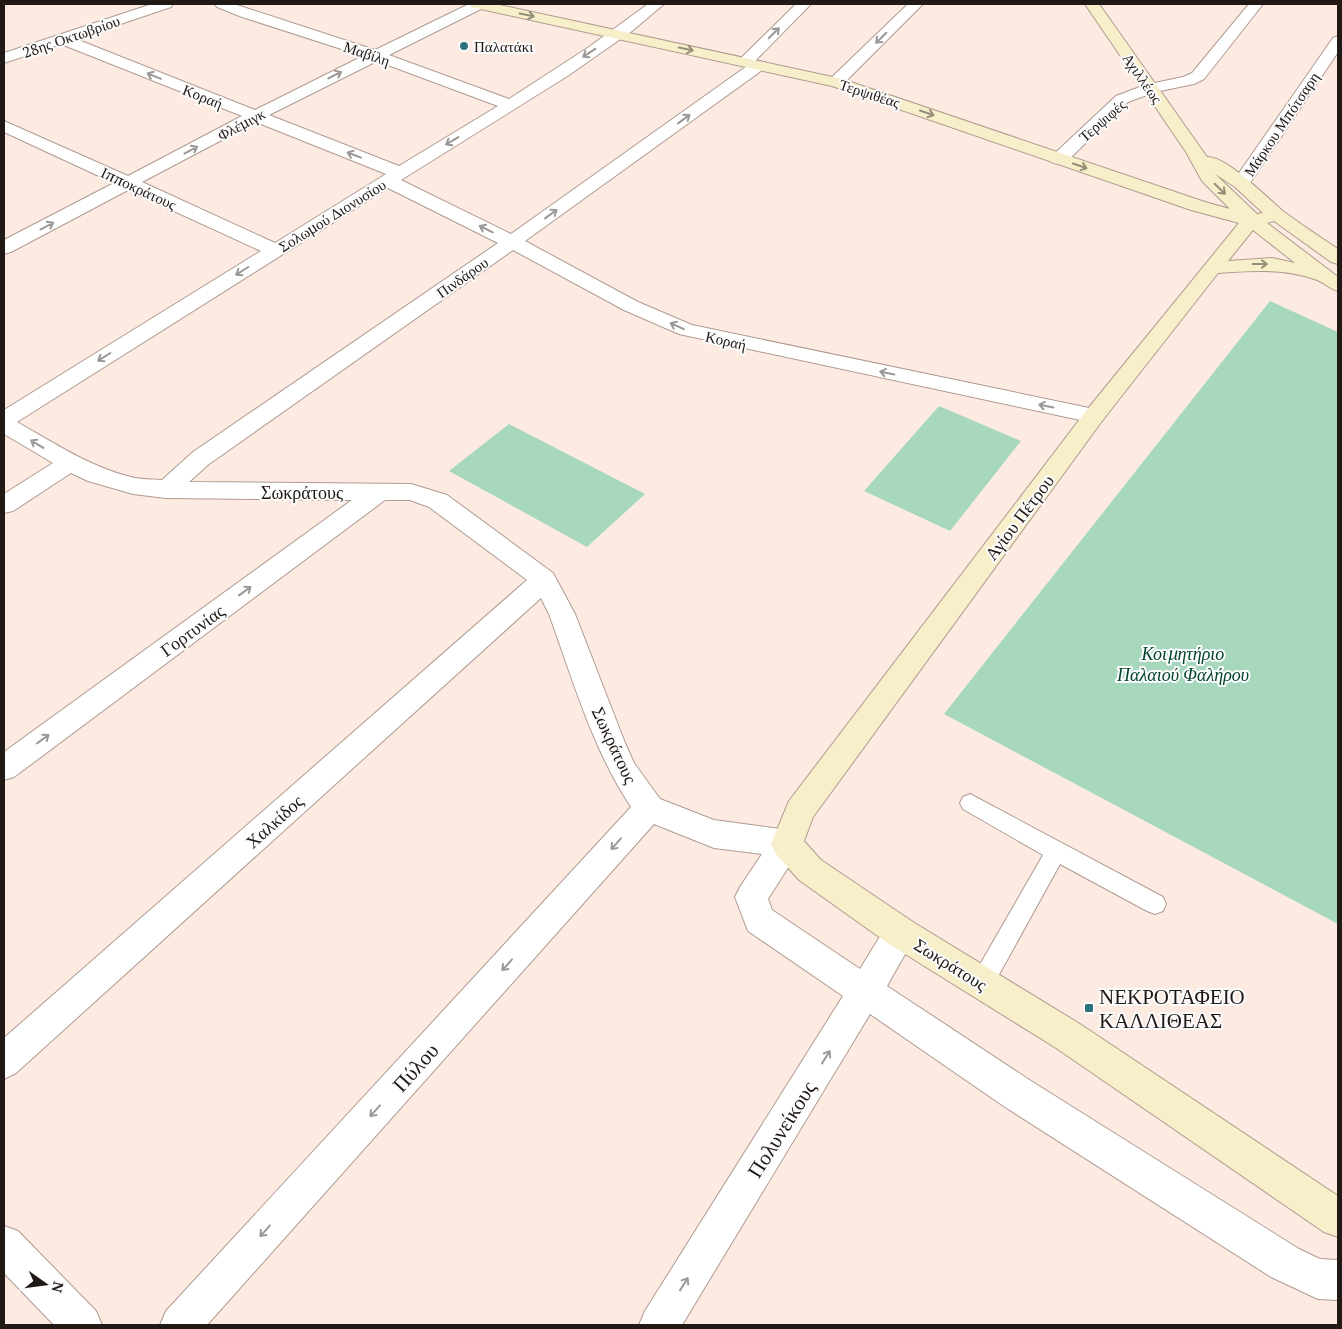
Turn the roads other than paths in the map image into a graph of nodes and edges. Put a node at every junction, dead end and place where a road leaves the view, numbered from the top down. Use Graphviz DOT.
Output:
graph roads {
  1 [pos="166,4"];
  2 [pos="222,4"];
  3 [pos="479,4"];
  4 [pos="656,4"];
  5 [pos="804,4"];
  6 [pos="916,4"];
  7 [pos="1092,4"];
  8 [pos="1256,4"];
  9 [pos="618,35"];
  10 [pos="62,39"];
  11 [pos="1338,41"];
  12 [pos="374,55"];
  13 [pos="4,58"];
  14 [pos="752,64"];
  15 [pos="836,82"];
  16 [pos="1151,88"];
  17 [pos="511,105"];
  18 [pos="255,116"];
  19 [pos="4,126"];
  20 [pos="1195,152"];
  21 [pos="1059,159"];
  22 [pos="394,177"];
  23 [pos="128,183"];
  24 [pos="1241,183"];
  25 [pos="1277,215"];
  26 [pos="1252,221"];
  27 [pos="512,242"];
  28 [pos="4,248"];
  29 [pos="275,250"];
  30 [pos="1338,258"];
  31 [pos="1211,268"];
  32 [pos="1332,281"];
  33 [pos="1094,416"];
  34 [pos="4,422"];
  35 [pos="70,463"];
  36 [pos="166,490"];
  37 [pos="381,491"];
  38 [pos="4,505"];
  39 [pos="544,580"];
  40 [pos="4,768"];
  41 [pos="970,803"];
  42 [pos="649,808"];
  43 [pos="786,844"];
  44 [pos="1056,851"];
  45 [pos="1155,904"];
  46 [pos="901,932"];
  47 [pos="982,983"];
  48 [pos="865,993"];
  49 [pos="4,1061"];
  50 [pos="1338,1218"];
  51 [pos="4,1245"];
  52 [pos="1338,1280"];
  53 [pos="82,1325"];
  54 [pos="180,1325"];
  55 [pos="659,1325"];
  1 -- 10 [label="street, 28ης Οκτωβρίου"];
  2 -- 12 [label="street, Μαβίλη"];
  3 -- 9 [label="street, Τερψιθέας, one-way"];
  3 -- 12 [label="street, Φλέμιγκ"];
  4 -- 9 [label="street, Σολωμού Διονυσίου"];
  14 -- 5 [label="street, Πινδάρου, one-way"];
  6 -- 15 [label="street, one-way"];
  7 -- 16 [label="street, Αχιλλέως"];
  8 -- 16 [label="street, Τερψιφές"];
  9 -- 14 [label="street, Τερψιθέας, one-way"];
  9 -- 17 [label="street, Σολωμού Διονυσίου, one-way"];
  10 -- 13 [label="street, 28ης Οκτωβρίου"];
  18 -- 10 [label="street, Κοραή, one-way"];
  11 -- 24 [label="street, Μάρκου Μπότσαρη"];
  12 -- 17 [label="street, Μαβίλη"];
  18 -- 12 [label="street, Φλέμιγκ, one-way"];
  14 -- 15 [label="street, Τερψιθέας"];
  27 -- 14 [label="street, Πινδάρου, one-way"];
  15 -- 21 [label="street, Τερψιθέας, one-way"];
  16 -- 20 [label="street, Αχιλλέως"];
  16 -- 21 [label="street, Τερψιφές"];
  17 -- 22 [label="street, Σολωμού Διονυσίου, one-way"];
  22 -- 18 [label="street, Κοραή, one-way"];
  23 -- 18 [label="street, Φλέμιγκ, one-way"];
  19 -- 23 [label="street, Ιπποκράτους"];
  20 -- 24 [label="street, Αχιλλέως"];
  20 -- 26 [label="street, Αχιλλέως, one-way"];
  21 -- 26 [label="street, Τερψιθέας, one-way"];
  27 -- 22 [label="street, Κοραή, one-way"];
  22 -- 29 [label="street, Σολωμού Διονυσίου"];
  28 -- 23 [label="street, Φλέμιγκ, one-way"];
  23 -- 29 [label="street, Ιπποκράτους"];
  24 -- 25 [label="street, Αχιλλέως"];
  25 -- 26 [label="street"];
  25 -- 30 [label="street, Αχιλλέως"];
  26 -- 31 [label="street, Αγίου Πέτρου"];
  26 -- 32 [label="street"];
  33 -- 27 [label="street, Κοραή, one-way"];
  27 -- 36 [label="street, Πινδάρου"];
  29 -- 34 [label="street, Σολωμού Διονυσίου, one-way"];
  31 -- 32 [label="street, one-way"];
  31 -- 33 [label="street, Αγίου Πέτρου"];
  33 -- 43 [label="street, Αγίου Πέτρου"];
  35 -- 34 [label="street, Σωκράτους, one-way"];
  35 -- 36 [label="street, Σωκράτους"];
  35 -- 38 [label="street"];
  36 -- 37 [label="street, Σωκράτους"];
  37 -- 39 [label="street, Σωκράτους"];
  40 -- 37 [label="street, Γορτυνίας, one-way"];
  39 -- 42 [label="street, Σωκράτους"];
  39 -- 49 [label="street, Χαλκίδος"];
  41 -- 44 [label="lane"];
  42 -- 43 [label="street"];
  42 -- 54 [label="street, Πύλου, one-way"];
  43 -- 46 [label="street, Σωκράτους"];
  43 -- 48 [label="street"];
  44 -- 45 [label="lane"];
  44 -- 47 [label="lane"];
  46 -- 47 [label="street, Σωκράτους"];
  46 -- 48 [label="street, Πολυνείκους"];
  47 -- 50 [label="street, Σωκράτους"];
  48 -- 52 [label="street"];
  55 -- 48 [label="street, Πολυνείκους, one-way"];
  51 -- 53 [label="street"];
}
